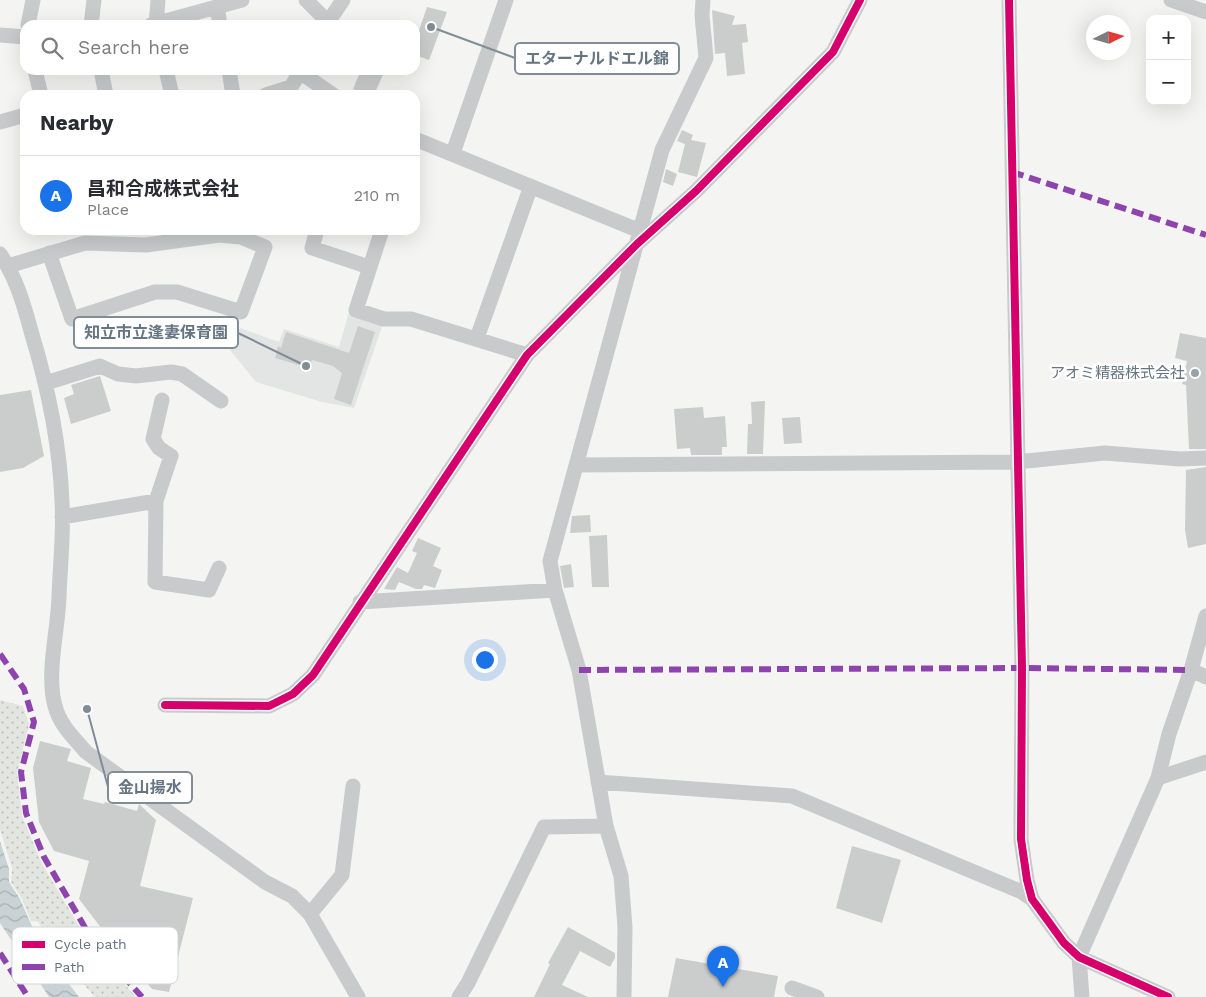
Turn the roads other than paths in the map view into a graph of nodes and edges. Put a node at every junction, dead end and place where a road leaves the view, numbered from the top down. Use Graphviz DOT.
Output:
graph roads {
  1 [pos="33,0"];
  2 [pos="94,0"];
  3 [pos="158,0"];
  4 [pos="242,0"];
  5 [pos="306,0"];
  6 [pos="343,0"];
  7 [pos="506,0"];
  8 [pos="704,0"];
  9 [pos="860,0"];
  10 [pos="1009,0"];
  11 [pos="1171,0"];
  12 [pos="222,3"];
  13 [pos="1206,12"];
  14 [pos="29,20"];
  15 [pos="92,20"];
  16 [pos="155,20"];
  17 [pos="169,20"];
  18 [pos="219,20"];
  19 [pos="324,20"];
  20 [pos="329,20"];
  21 [pos="0,35"];
  22 [pos="20,37"];
  23 [pos="36,75"];
  24 [pos="102,75"];
  25 [pos="167,75"];
  26 [pos="229,75"];
  27 [pos="298,75"];
  28 [pos="306,75"];
  29 [pos="40,90"];
  30 [pos="105,90"];
  31 [pos="171,90"];
  32 [pos="232,90"];
  33 [pos="282,90"];
  34 [pos="326,90"];
  35 [pos="20,116"];
  36 [pos="0,122"];
  37 [pos="420,141"];
  38 [pos="453,153"];
  39 [pos="531,186"];
  40 [pos="188,235"];
  41 [pos="219,235"];
  42 [pos="316,235"];
  43 [pos="380,235"];
  44 [pos="638,237"];
  45 [pos="49,253"];
  46 [pos="4,260"];
  47 [pos="369,267"];
  48 [pos="477,338"];
  49 [pos="527,355"];
  50 [pos="46,383"];
  51 [pos="162,400"];
  52 [pos="221,401"];
  53 [pos="1206,458"];
  54 [pos="1017,462"];
  55 [pos="576,465"];
  56 [pos="156,501"];
  57 [pos="62,517"];
  58 [pos="219,568"];
  59 [pos="555,590"];
  60 [pos="360,602"];
  61 [pos="1206,616"];
  62 [pos="1191,670"];
  63 [pos="1206,677"];
  64 [pos="165,705"];
  65 [pos="1206,762"];
  66 [pos="1158,778"];
  67 [pos="598,782"];
  68 [pos="353,786"];
  69 [pos="606,826"];
  70 [pos="1032,899"];
  71 [pos="310,914"];
  72 [pos="1080,957"];
  73 [pos="792,988"];
  74 [pos="358,997"];
  75 [pos="459,997"];
  76 [pos="624,997"];
  77 [pos="818,997"];
  78 [pos="1082,997"];
  79 [pos="1168,997"];
  1 -- 14 [label="street"];
  2 -- 15 [label="street"];
  3 -- 16 [label="street"];
  4 -- 12 [label="street"];
  5 -- 19 [label="street"];
  6 -- 20 [label="street"];
  7 -- 38 [label="street"];
  8 -- 44 [label="street"];
  9 -- 44 [label="street"];
  10 -- 54 [label="street"];
  11 -- 13 [label="street"];
  12 -- 17 [label="street"];
  12 -- 18 [label="street"];
  21 -- 22 [label="street"];
  23 -- 29 [label="street"];
  24 -- 30 [label="street"];
  25 -- 31 [label="street"];
  26 -- 32 [label="street"];
  27 -- 33 [label="street"];
  28 -- 34 [label="street"];
  35 -- 36 [label="street"];
  37 -- 38 [label="street"];
  38 -- 39 [label="street"];
  39 -- 44 [label="street"];
  39 -- 48 [label="street"];
  40 -- 45 [label="street"];
  41 -- 45 [label="street"];
  42 -- 47 [label="street"];
  43 -- 47 [label="street"];
  44 -- 49 [label="street"];
  44 -- 55 [label="street"];
  45 -- 46 [label="street"];
  46 -- 50 [label="street"];
  47 -- 48 [label="street"];
  48 -- 49 [label="street"];
  49 -- 60 [label="street"];
  50 -- 52 [label="street"];
  50 -- 57 [label="street"];
  51 -- 56 [label="street"];
  53 -- 54 [label="street"];
  54 -- 55 [label="street"];
  54 -- 70 [label="street"];
  55 -- 59 [label="street"];
  56 -- 57 [label="street"];
  56 -- 58 [label="street"];
  57 -- 71 [label="street"];
  59 -- 60 [label="street"];
  59 -- 67 [label="street"];
  60 -- 64 [label="street"];
  61 -- 62 [label="street"];
  62 -- 63 [label="street"];
  62 -- 66 [label="street"];
  65 -- 66 [label="street"];
  66 -- 72 [label="street"];
  67 -- 69 [label="street"];
  67 -- 70 [label="street"];
  68 -- 71 [label="street"];
  69 -- 75 [label="street"];
  69 -- 76 [label="street"];
  70 -- 72 [label="street"];
  71 -- 74 [label="street"];
  72 -- 78 [label="street"];
  72 -- 79 [label="street"];
  73 -- 77 [label="street"];
}
